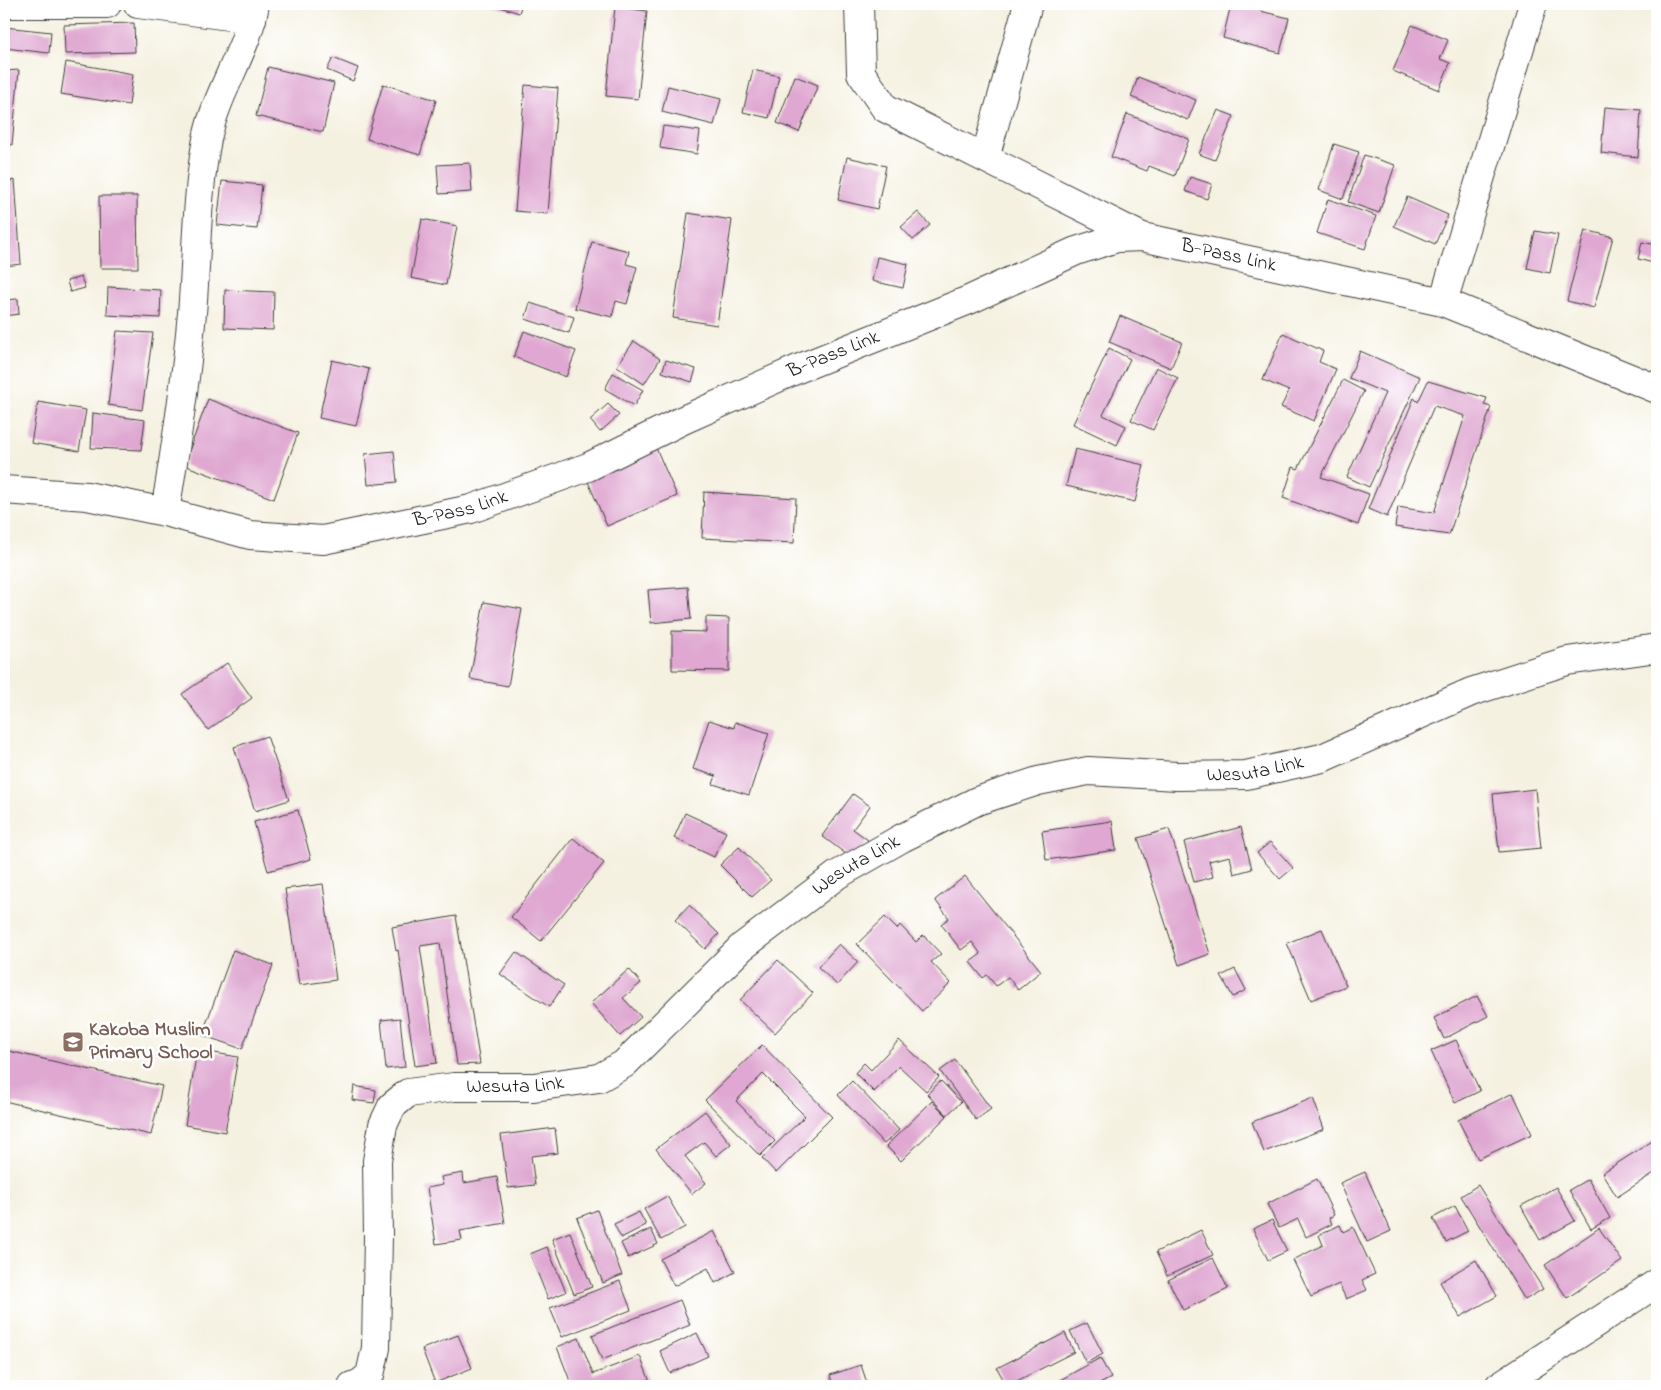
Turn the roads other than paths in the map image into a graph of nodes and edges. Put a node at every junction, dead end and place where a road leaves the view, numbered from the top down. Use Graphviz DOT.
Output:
graph roads {
  1 [pos="4,4"];
  2 [pos="107,4"];
  3 [pos="138,4"];
  4 [pos="859,4"];
  5 [pos="1028,4"];
  6 [pos="1533,4"];
  7 [pos="253,11"];
  8 [pos="985,158"];
  9 [pos="1142,237"];
  10 [pos="1443,302"];
  11 [pos="1657,389"];
  12 [pos="4,490"];
  13 [pos="165,512"];
  14 [pos="1657,648"];
  15 [pos="1657,1283"];
  16 [pos="1532,1377"];
  17 [pos="352,1386"];
  18 [pos="1499,1386"];
  1 -- 2 [label="street"];
  3 -- 7 [label="street"];
  4 -- 8 [label="street"];
  5 -- 8 [label="street"];
  6 -- 10 [label="street"];
  7 -- 13 [label="street"];
  8 -- 9 [label="street"];
  9 -- 10 [label="street, B-Pass Link"];
  9 -- 13 [label="street, B-Pass Link"];
  10 -- 11 [label="street, B-Pass Link"];
  12 -- 13 [label="street, B-Pass Link"];
  14 -- 17 [label="street, Wesuta Link"];
  15 -- 16 [label="street"];
  16 -- 18 [label="street"];
}
